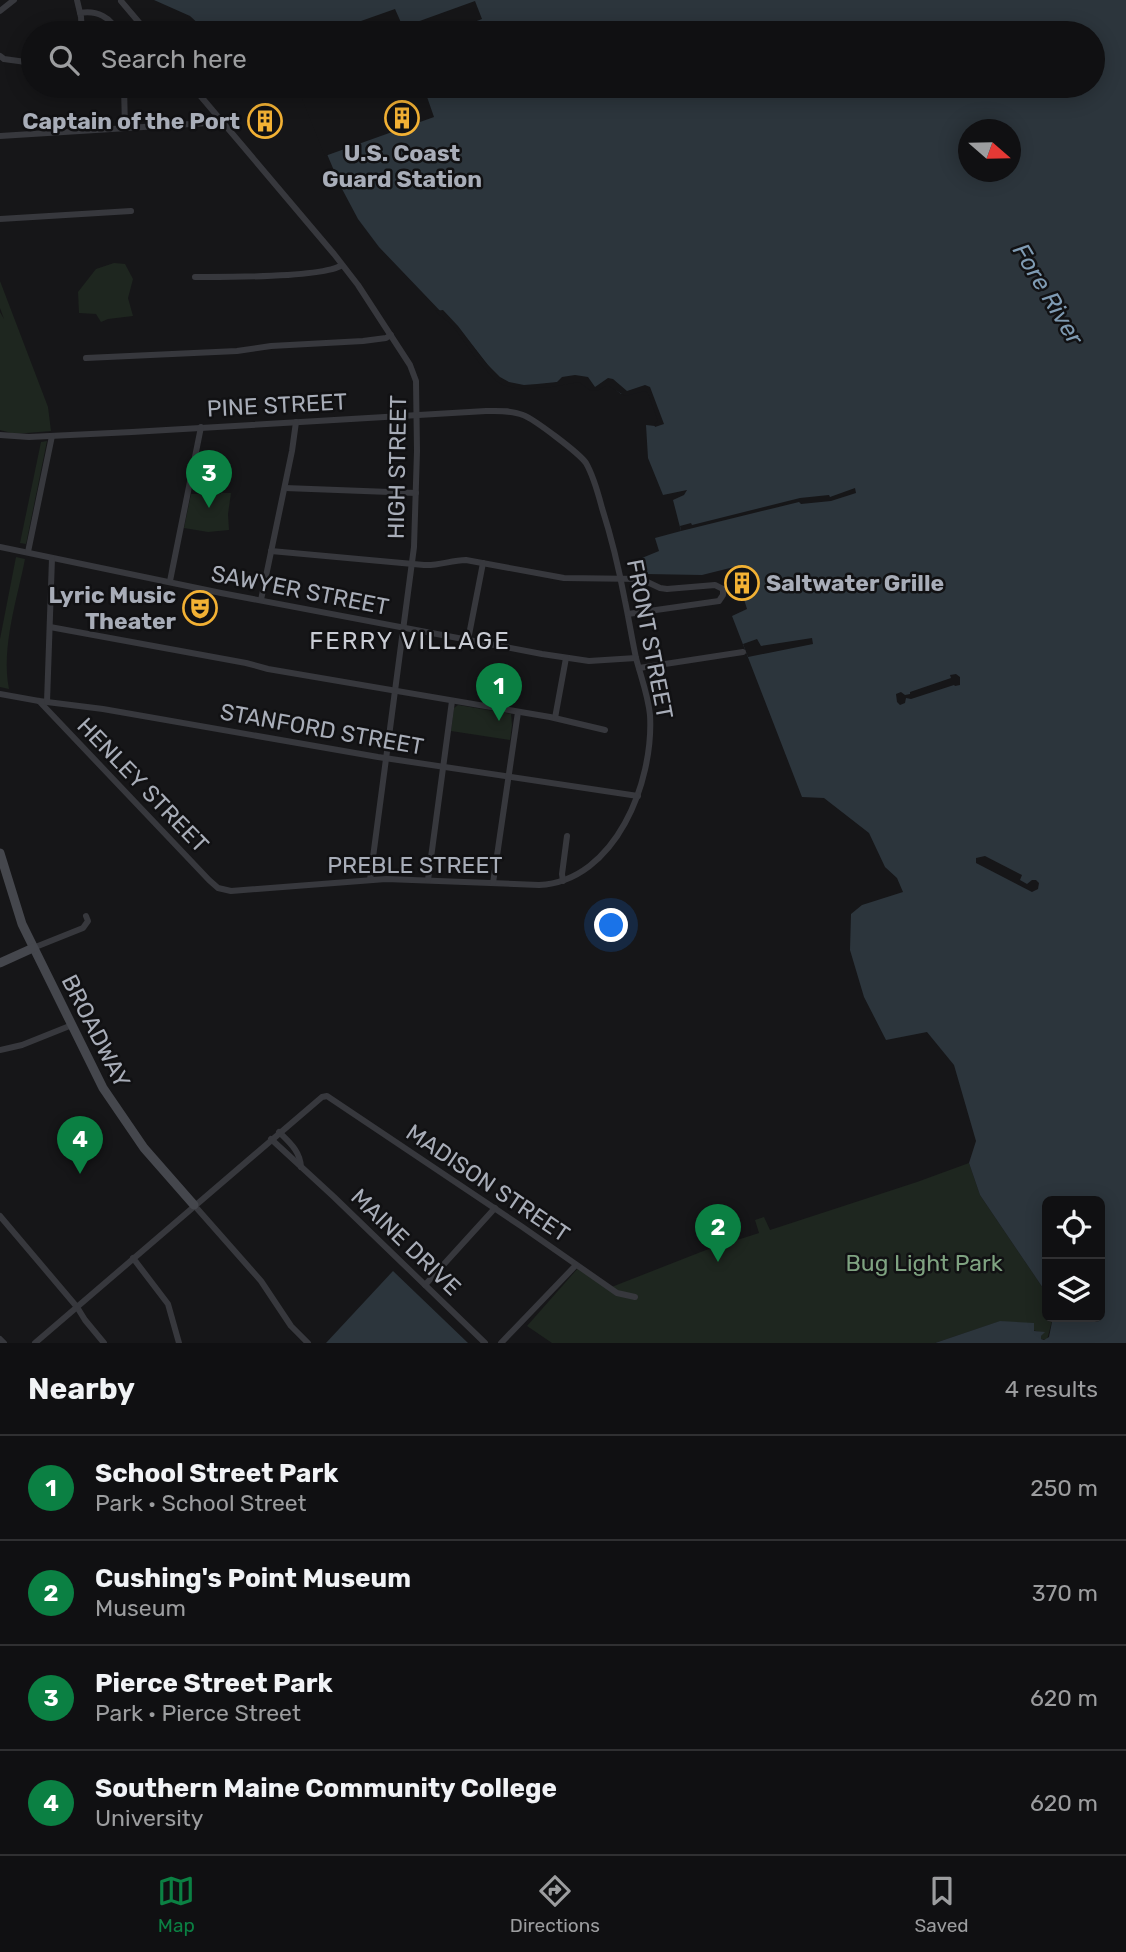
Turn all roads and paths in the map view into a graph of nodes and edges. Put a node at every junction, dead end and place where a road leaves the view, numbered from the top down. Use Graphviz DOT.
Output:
graph roads {
  1 [pos="14,0"];
  2 [pos="76,0"];
  3 [pos="121,1"];
  4 [pos="0,11"];
  5 [pos="80,13"];
  6 [pos="81,21"];
  7 [pos="110,21"];
  8 [pos="138,21"];
  9 [pos="0,56"];
  10 [pos="21,61"];
  11 [pos="124,98"];
  12 [pos="202,98"];
  13 [pos="223,122"];
  14 [pos="124,128"];
  15 [pos="0,136"];
  16 [pos="131,211"];
  17 [pos="0,219"];
  18 [pos="342,264"];
  19 [pos="195,277"];
  20 [pos="391,335"];
  21 [pos="86,358"];
  22 [pos="418,414"];
  23 [pos="296,422"];
  24 [pos="201,427"];
  25 [pos="550,434"];
  26 [pos="0,435"];
  27 [pos="52,436"];
  28 [pos="285,488"];
  29 [pos="416,493"];
  30 [pos="0,547"];
  31 [pos="271,551"];
  32 [pos="28,552"];
  33 [pos="52,558"];
  34 [pos="483,563"];
  35 [pos="412,565"];
  36 [pos="621,580"];
  37 [pos="170,581"];
  38 [pos="261,600"];
  39 [pos="628,614"];
  40 [pos="50,626"];
  41 [pos="403,628"];
  42 [pos="468,640"];
  43 [pos="743,652"];
  44 [pos="566,658"];
  45 [pos="636,658"];
  46 [pos="639,668"];
  47 [pos="395,690"];
  48 [pos="0,694"];
  49 [pos="39,701"];
  50 [pos="452,701"];
  51 [pos="47,702"];
  52 [pos="518,712"];
  53 [pos="555,718"];
  54 [pos="605,730"];
  55 [pos="385,758"];
  56 [pos="443,767"];
  57 [pos="508,776"];
  58 [pos="638,796"];
  59 [pos="567,836"];
  60 [pos="0,853"];
  61 [pos="370,880"];
  62 [pos="428,880"];
  63 [pos="562,881"];
  64 [pos="493,883"];
  65 [pos="225,890"];
  66 [pos="86,916"];
  67 [pos="33,948"];
  68 [pos="0,962"];
  69 [pos="72,1025"];
  70 [pos="0,1050"];
  71 [pos="279,1132"];
  72 [pos="271,1139"];
  73 [pos="301,1167"];
  74 [pos="194,1205"];
  75 [pos="495,1208"];
  76 [pos="0,1216"];
  77 [pos="133,1258"];
  78 [pos="576,1265"];
  79 [pos="425,1284"];
  80 [pos="635,1297"];
  81 [pos="77,1307"];
  82 [pos="0,1339"];
  83 [pos="4,1343"];
  84 [pos="35,1343"];
  85 [pos="104,1343"];
  86 [pos="179,1343"];
  87 [pos="308,1343"];
  88 [pos="485,1343"];
  89 [pos="501,1343"];
  1 -- 4 [label="street"];
  2 -- 5 [label="street"];
  3 -- 8 [label="street"];
  5 -- 6 [label="street"];
  5 -- 7 [label="street"];
  9 -- 10 [label="street"];
  11 -- 14 [label="street"];
  12 -- 13 [label="street, HIGH STREET"];
  13 -- 14 [label="street"];
  13 -- 18 [label="street, HIGH STREET"];
  14 -- 15 [label="street"];
  16 -- 17 [label="street"];
  18 -- 19 [label="street"];
  18 -- 20 [label="street, HIGH STREET"];
  20 -- 21 [label="street"];
  20 -- 22 [label="street, HIGH STREET"];
  22 -- 23 [label="street, PINE STREET"];
  22 -- 25 [label="street, PINE STREET"];
  22 -- 29 [label="street, HIGH STREET"];
  23 -- 24 [label="street, PINE STREET"];
  23 -- 28 [label="street"];
  24 -- 27 [label="street, PINE STREET"];
  24 -- 37 [label="street"];
  25 -- 36 [label="street, FRONT STREET"];
  26 -- 27 [label="street, PINE STREET"];
  27 -- 32 [label="street"];
  28 -- 29 [label="street"];
  28 -- 31 [label="street"];
  29 -- 35 [label="street, HIGH STREET"];
  30 -- 32 [label="street, SAWYER STREET"];
  31 -- 35 [label="street"];
  31 -- 38 [label="street"];
  32 -- 33 [label="street, SAWYER STREET"];
  33 -- 37 [label="street, SAWYER STREET"];
  33 -- 40 [label="street"];
  34 -- 35 [label="street"];
  34 -- 36 [label="street"];
  34 -- 42 [label="street"];
  35 -- 41 [label="street, HIGH STREET"];
  36 -- 39 [label="street, FRONT STREET"];
  36 -- 39 [label="street"];
  37 -- 38 [label="street, SAWYER STREET"];
  38 -- 41 [label="street, SAWYER STREET"];
  39 -- 45 [label="street, FRONT STREET"];
  40 -- 47 [label="street"];
  40 -- 51 [label="street"];
  41 -- 42 [label="street, SAWYER STREET"];
  41 -- 47 [label="street, HIGH STREET"];
  42 -- 44 [label="street, SAWYER STREET"];
  43 -- 46 [label="street"];
  44 -- 45 [label="street, SAWYER STREET"];
  44 -- 53 [label="street"];
  45 -- 46 [label="street, FRONT STREET"];
  46 -- 58 [label="street, FRONT STREET"];
  47 -- 50 [label="street"];
  47 -- 55 [label="street, HIGH STREET"];
  48 -- 49 [label="street, STANFORD STREET"];
  49 -- 51 [label="street, STANFORD STREET"];
  49 -- 65 [label="street, HENLEY STREET"];
  50 -- 52 [label="street"];
  50 -- 56 [label="street"];
  51 -- 55 [label="street, STANFORD STREET"];
  52 -- 53 [label="street"];
  52 -- 57 [label="street"];
  53 -- 54 [label="street"];
  55 -- 56 [label="street, STANFORD STREET"];
  55 -- 61 [label="street, HIGH STREET"];
  56 -- 57 [label="street, STANFORD STREET"];
  56 -- 62 [label="street"];
  57 -- 58 [label="street, STANFORD STREET"];
  57 -- 64 [label="street"];
  58 -- 63 [label="street, FRONT STREET"];
  59 -- 63 [label="street"];
  60 -- 67 [label="street, BROADWAY"];
  61 -- 62 [label="street, PREBLE STREET"];
  61 -- 65 [label="street, PREBLE STREET"];
  62 -- 64 [label="street, PREBLE STREET"];
  63 -- 64 [label="street, PREBLE STREET"];
  66 -- 67 [label="street"];
  67 -- 68 [label="street"];
  67 -- 69 [label="street, BROADWAY"];
  69 -- 70 [label="street"];
  69 -- 74 [label="street, BROADWAY"];
  71 -- 72 [label="street"];
  71 -- 73 [label="street, MAINE DRIVE"];
  71 -- 75 [label="street, MADISON STREET"];
  72 -- 73 [label="street, MAINE DRIVE"];
  72 -- 74 [label="street"];
  73 -- 79 [label="street, MAINE DRIVE"];
  74 -- 77 [label="street"];
  74 -- 87 [label="street"];
  75 -- 78 [label="street, MADISON STREET"];
  75 -- 79 [label="street"];
  76 -- 81 [label="street"];
  77 -- 81 [label="street"];
  77 -- 86 [label="street"];
  78 -- 80 [label="street, MADISON STREET"];
  78 -- 89 [label="street"];
  79 -- 88 [label="street, MAINE DRIVE"];
  81 -- 84 [label="street"];
  81 -- 85 [label="street"];
  82 -- 83 [label="street"];
}
